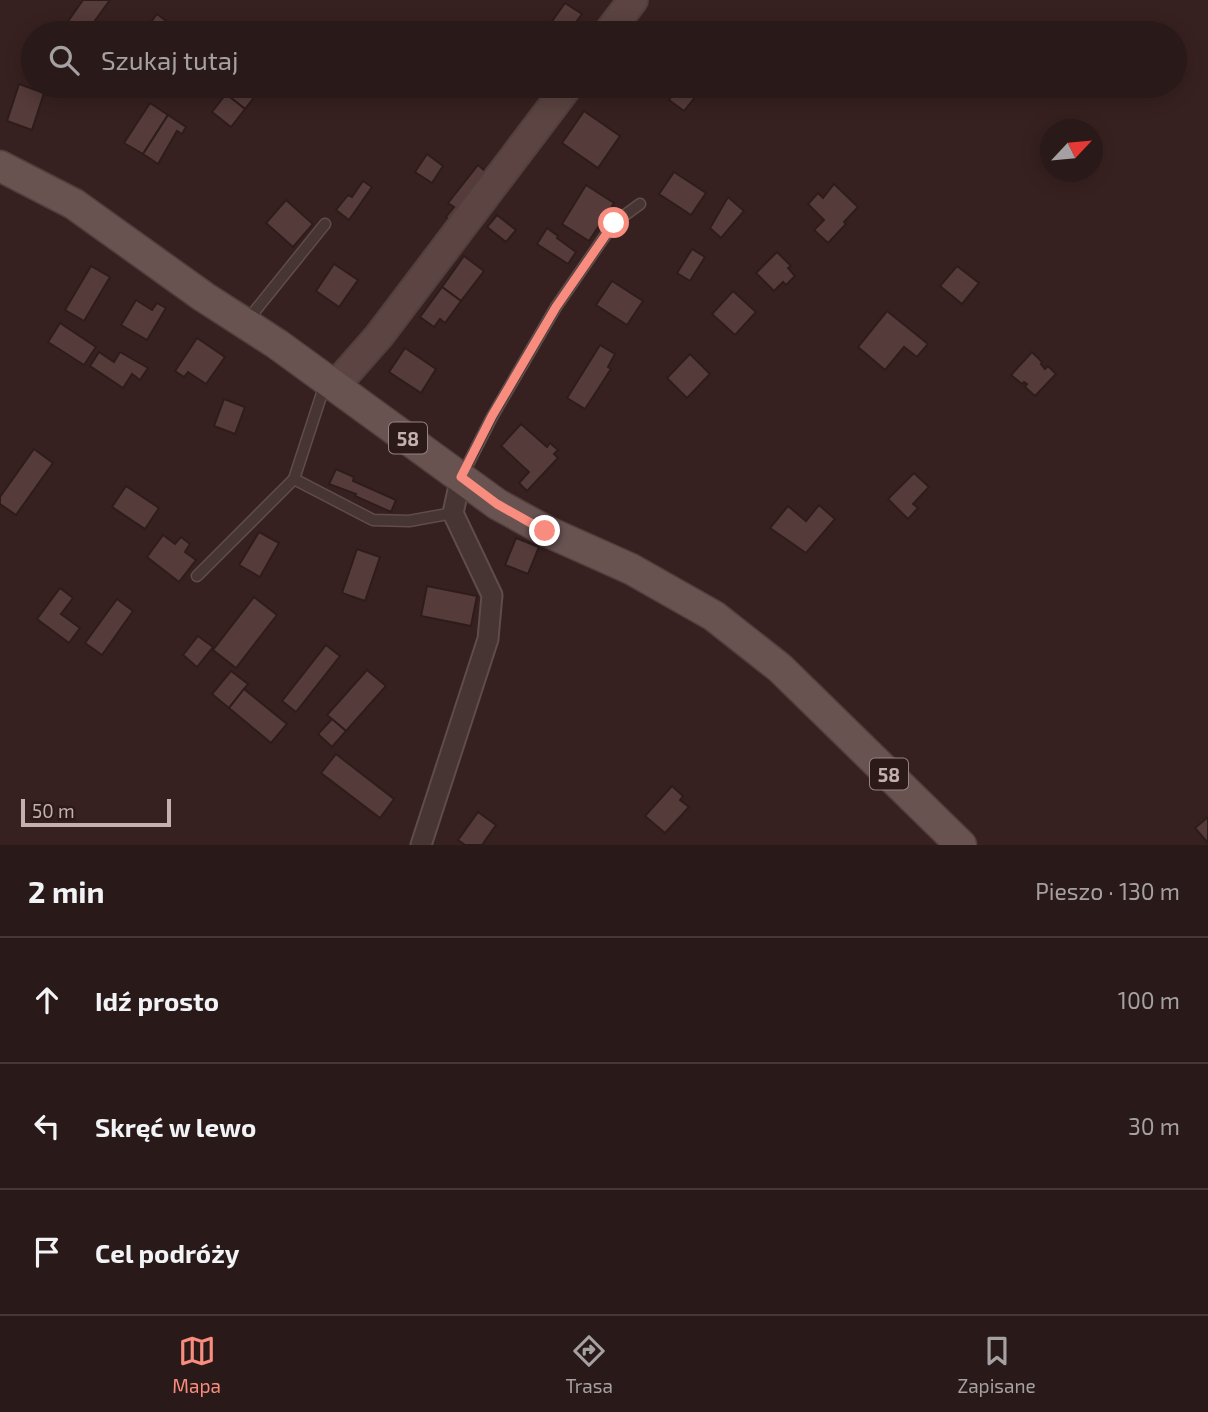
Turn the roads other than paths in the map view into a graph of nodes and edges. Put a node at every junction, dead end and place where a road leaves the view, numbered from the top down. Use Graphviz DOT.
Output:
graph roads {
  1 [pos="633,0"];
  2 [pos="617,21"];
  3 [pos="559,98"];
  4 [pos="0,166"];
  5 [pos="640,204"];
  6 [pos="325,224"];
  7 [pos="245,324"];
  8 [pos="331,383"];
  9 [pos="461,477"];
  10 [pos="294,479"];
  11 [pos="453,513"];
  12 [pos="197,576"];
  13 [pos="421,845"];
  14 [pos="961,845"];
  1 -- 2 [label="street"];
  3 -- 8 [label="street"];
  4 -- 7 [label="main road, 58"];
  5 -- 9 [label="lane"];
  6 -- 7 [label="lane"];
  7 -- 8 [label="main road, 58"];
  8 -- 9 [label="main road, 58"];
  8 -- 10 [label="lane"];
  9 -- 11 [label="street"];
  9 -- 14 [label="main road, 58"];
  10 -- 11 [label="lane"];
  10 -- 12 [label="lane"];
  11 -- 13 [label="street"];
}
